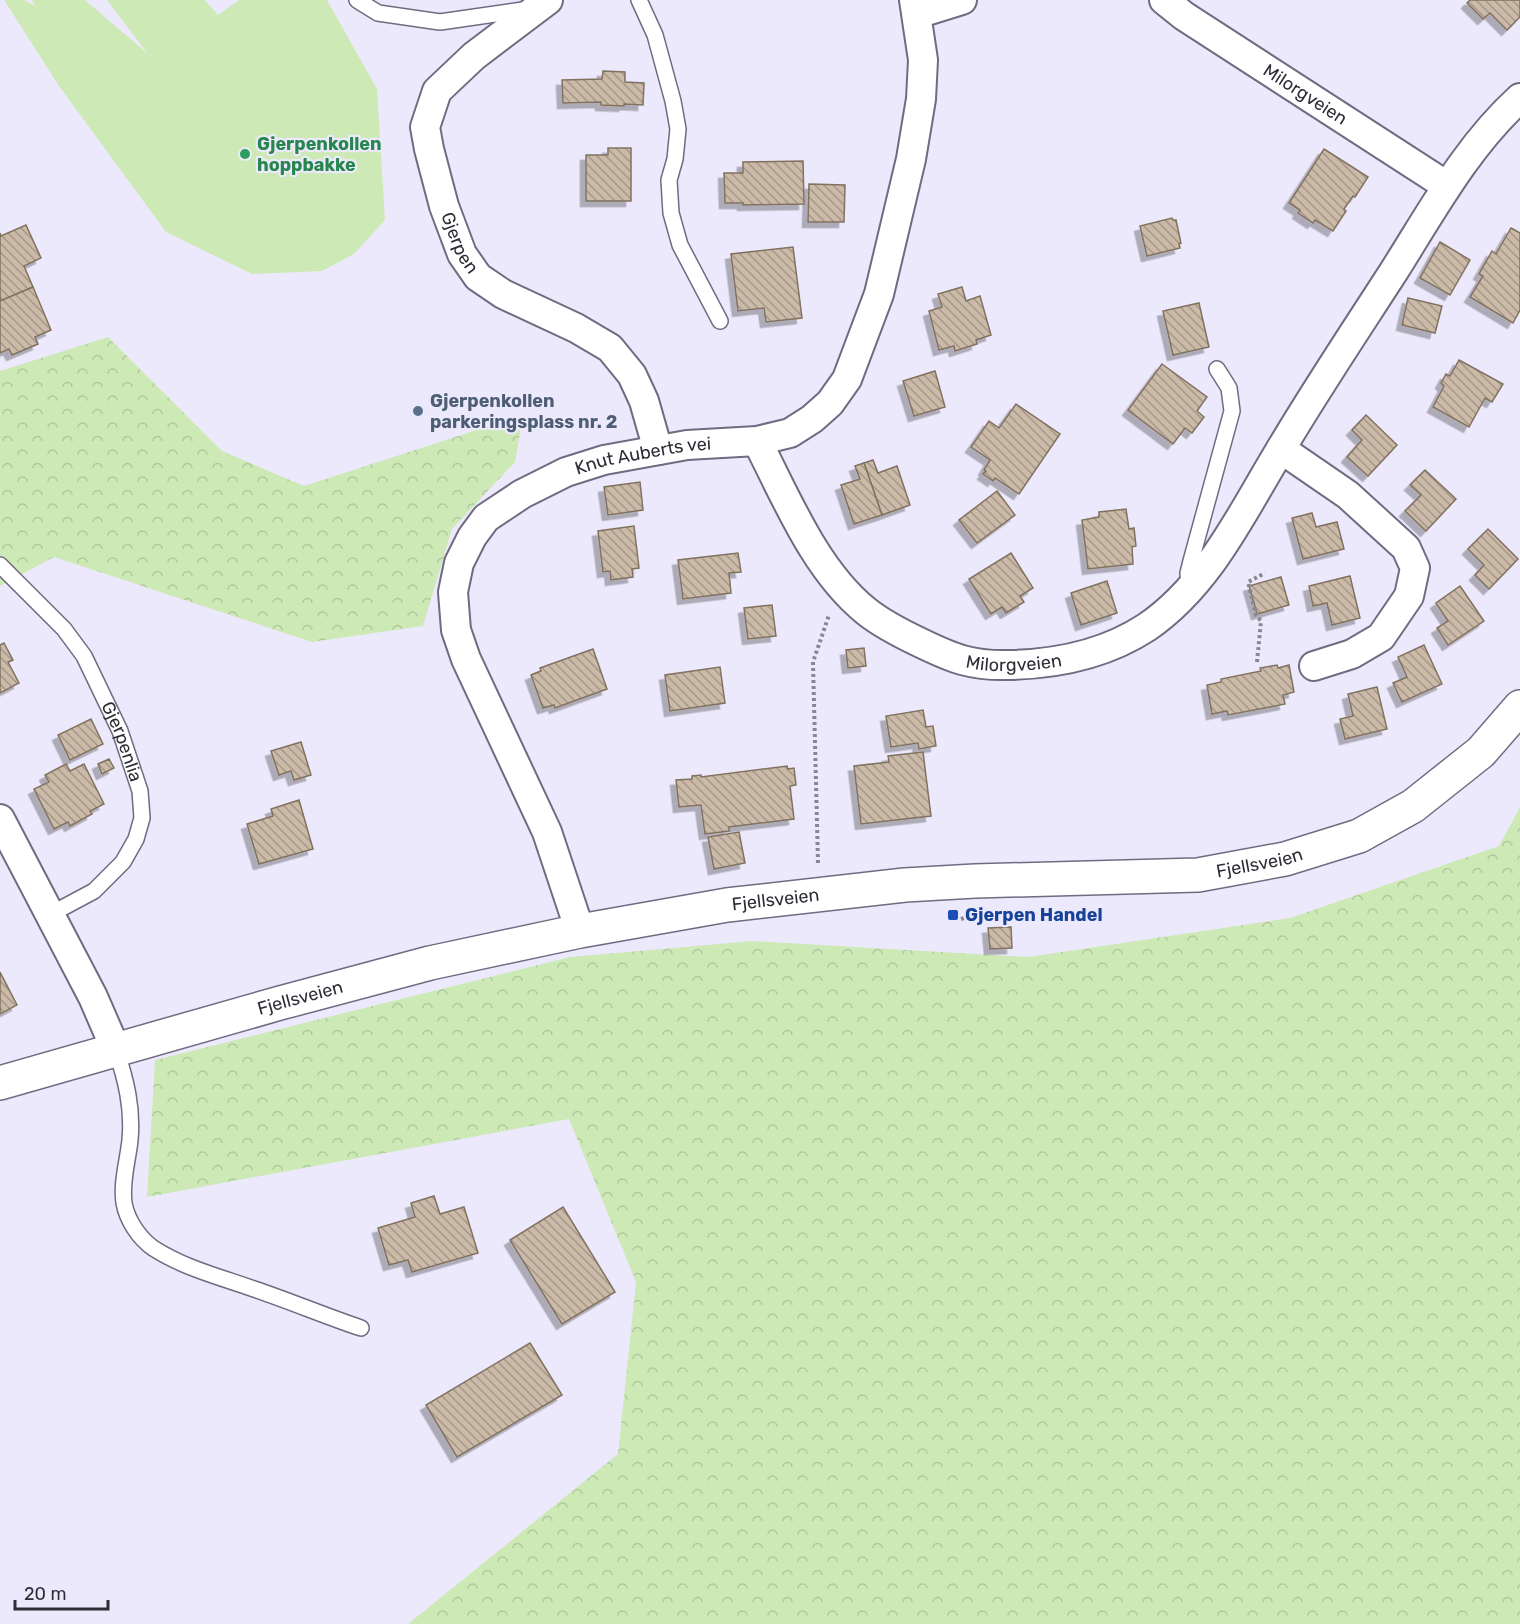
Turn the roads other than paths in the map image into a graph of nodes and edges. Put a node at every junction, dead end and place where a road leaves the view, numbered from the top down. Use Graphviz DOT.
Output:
graph roads {
  1 [pos="357,0"];
  2 [pos="639,0"];
  3 [pos="962,0"];
  4 [pos="1164,0"];
  5 [pos="543,4"];
  6 [pos="916,7"];
  7 [pos="1520,98"];
  8 [pos="1447,186"];
  9 [pos="720,321"];
  10 [pos="1217,369"];
  11 [pos="758,441"];
  12 [pos="1281,449"];
  13 [pos="658,450"];
  14 [pos="0,565"];
  15 [pos="1190,590"];
  16 [pos="1314,666"];
  17 [pos="1520,706"];
  18 [pos="0,819"];
  19 [pos="51,914"];
  20 [pos="580,931"];
  21 [pos="116,1050"];
  22 [pos="0,1083"];
  23 [pos="361,1328"];
  1 -- 5 [label="lane"];
  2 -- 9 [label="lane"];
  3 -- 6 [label="street"];
  4 -- 8 [label="street, Milorgveien"];
  5 -- 13 [label="street, Gjerpen"];
  6 -- 11 [label="street, Knut Auberts vei"];
  7 -- 8 [label="street, Milorgveien"];
  8 -- 12 [label="street, Milorgveien"];
  10 -- 15 [label="lane"];
  11 -- 13 [label="street, Knut Auberts vei"];
  11 -- 15 [label="street, Milorgveien"];
  12 -- 15 [label="street, Milorgveien"];
  12 -- 16 [label="street"];
  13 -- 20 [label="street, Knut Auberts vei"];
  14 -- 19 [label="lane, Gjerpenlia"];
  17 -- 20 [label="main road, Fjellsveien"];
  18 -- 19 [label="street"];
  19 -- 21 [label="street"];
  20 -- 21 [label="main road, Fjellsveien"];
  21 -- 22 [label="main road, Fjellsveien"];
  21 -- 23 [label="lane"];
}
